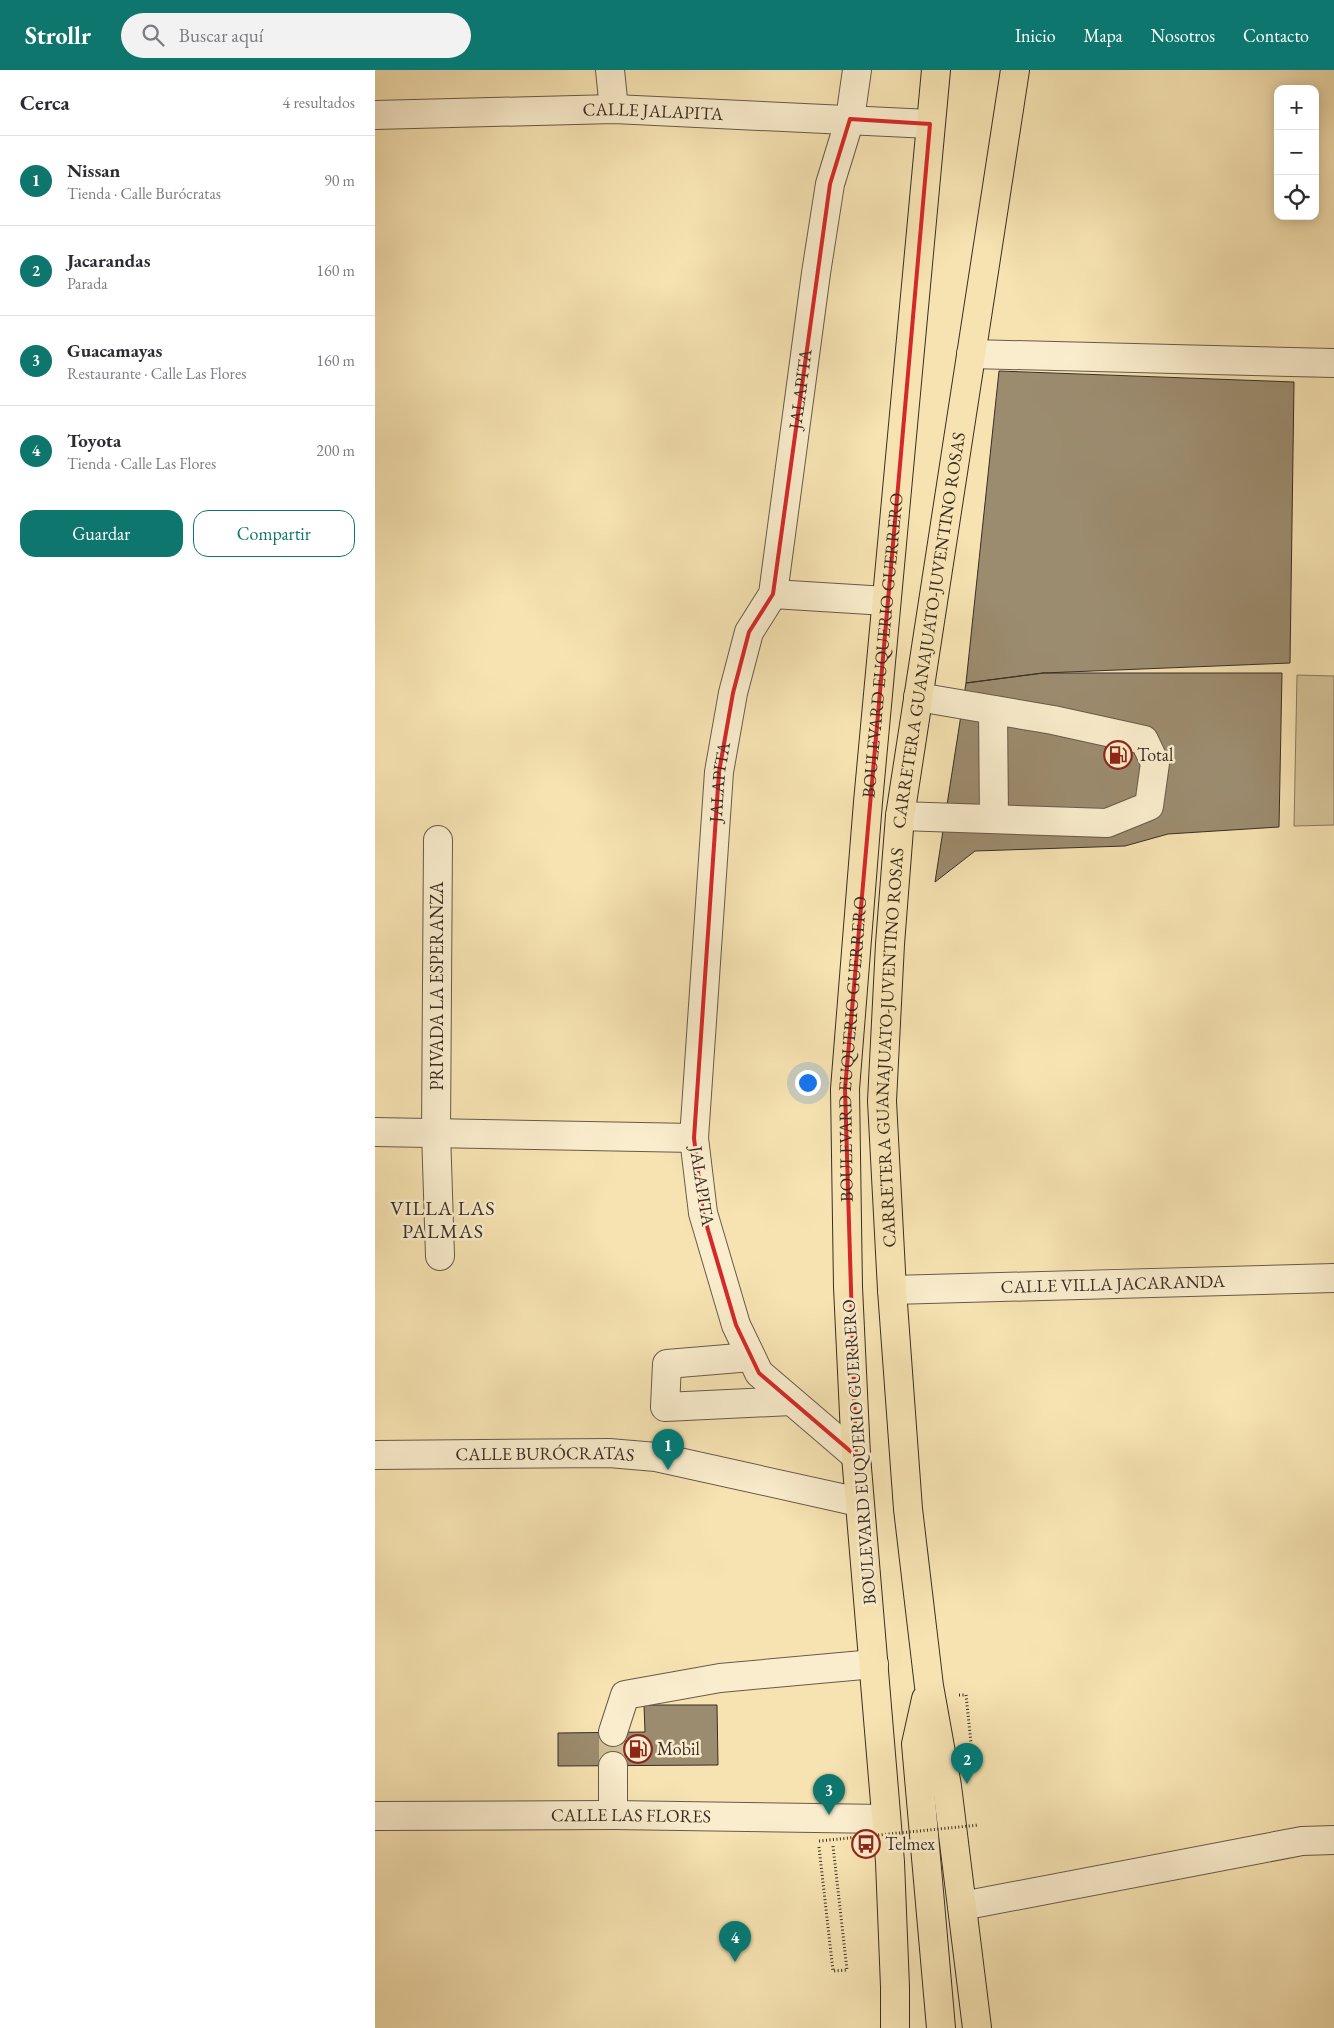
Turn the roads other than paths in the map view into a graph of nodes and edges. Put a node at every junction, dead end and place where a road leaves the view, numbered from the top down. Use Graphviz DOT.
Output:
graph roads {
  1 [pos="610,70"];
  2 [pos="857,70"];
  3 [pos="936,70"];
  4 [pos="1015,70"];
  5 [pos="614,109"];
  6 [pos="375,115"];
  7 [pos="850,119"];
  8 [pos="930,124"];
  9 [pos="971,354"];
  10 [pos="1334,363"];
  11 [pos="773,594"];
  12 [pos="886,601"];
  13 [pos="918,697"];
  14 [pos="993,710"];
  15 [pos="900,816"];
  16 [pos="994,819"];
  17 [pos="438,840"];
  18 [pos="375,1132"];
  19 [pos="436,1132"];
  20 [pos="694,1138"];
  21 [pos="440,1256"];
  22 [pos="1334,1278"];
  23 [pos="892,1290"];
  24 [pos="751,1357"];
  25 [pos="791,1401"];
  26 [pos="375,1455"];
  27 [pos="856,1456"];
  28 [pos="859,1502"];
  29 [pos="874,1664"];
  30 [pos="929,1686"];
  31 [pos="613,1732"];
  32 [pos="613,1766"];
  33 [pos="613,1815"];
  34 [pos="375,1816"];
  35 [pos="886,1819"];
  36 [pos="1334,1840"];
  37 [pos="962,1906"];
  38 [pos="895,1987"];
  39 [pos="895,2028"];
  40 [pos="899,2028"];
  41 [pos="941,2028"];
  42 [pos="977,2028"];
  1 -- 5 [label="street"];
  2 -- 7 [label="street, JALAPITA"];
  3 -- 8 [label="main road, BOULEVARD EUQUERIO GUERRERO"];
  4 -- 9 [label="main road, CARRETERA GUANAJUATO-JUVENTINO ROSAS"];
  5 -- 6 [label="street, CALLE JALAPITA"];
  5 -- 7 [label="street, CALLE JALAPITA"];
  7 -- 8 [label="street, CALLE JALAPITA"];
  7 -- 11 [label="street, JALAPITA"];
  8 -- 12 [label="main road, BOULEVARD EUQUERIO GUERRERO"];
  9 -- 10 [label="street"];
  9 -- 13 [label="main road, CARRETERA GUANAJUATO-JUVENTINO ROSAS"];
  11 -- 12 [label="street"];
  11 -- 20 [label="street, JALAPITA"];
  12 -- 27 [label="main road, BOULEVARD EUQUERIO GUERRERO"];
  13 -- 14 [label="street"];
  13 -- 15 [label="main road, CARRETERA GUANAJUATO-JUVENTINO ROSAS"];
  14 -- 16 [label="street"];
  14 -- 16 [label="street"];
  15 -- 16 [label="street"];
  15 -- 23 [label="main road, CARRETERA GUANAJUATO-JUVENTINO ROSAS"];
  17 -- 19 [label="street, PRIVADA LA ESPERANZA"];
  18 -- 19 [label="street"];
  19 -- 20 [label="street"];
  19 -- 21 [label="street, PRIVADA LA ESPERANZA"];
  20 -- 24 [label="street, JALAPITA"];
  22 -- 23 [label="street, CALLE VILLA JACARANDA"];
  23 -- 30 [label="main road, CARRETERA GUANAJUATO-JUVENTINO ROSAS"];
  24 -- 25 [label="street, JALAPITA"];
  24 -- 25 [label="street"];
  25 -- 27 [label="street, JALAPITA"];
  26 -- 28 [label="street, CALLE BURÓCRATAS"];
  27 -- 28 [label="main road, BOULEVARD EUQUERIO GUERRERO"];
  28 -- 29 [label="main road, BOULEVARD EUQUERIO GUERRERO"];
  29 -- 31 [label="street"];
  29 -- 35 [label="main road, BOULEVARD EUQUERIO GUERRERO"];
  30 -- 37 [label="main road, CARRETERA GUANAJUATO-JUVENTINO ROSAS"];
  30 -- 41 [label="main road"];
  32 -- 33 [label="street"];
  33 -- 34 [label="street, CALLE LAS FLORES"];
  33 -- 35 [label="street, CALLE LAS FLORES"];
  35 -- 38 [label="main road, BOULEVARD EUQUERIO GUERRERO"];
  36 -- 37 [label="street"];
  37 -- 42 [label="main road, CARRETERA GUANAJUATO-JUVENTINO ROSAS"];
  38 -- 39 [label="main road, BOULEVARD EUQUERIO GUERRERO"];
  38 -- 40 [label="main road"];
}
